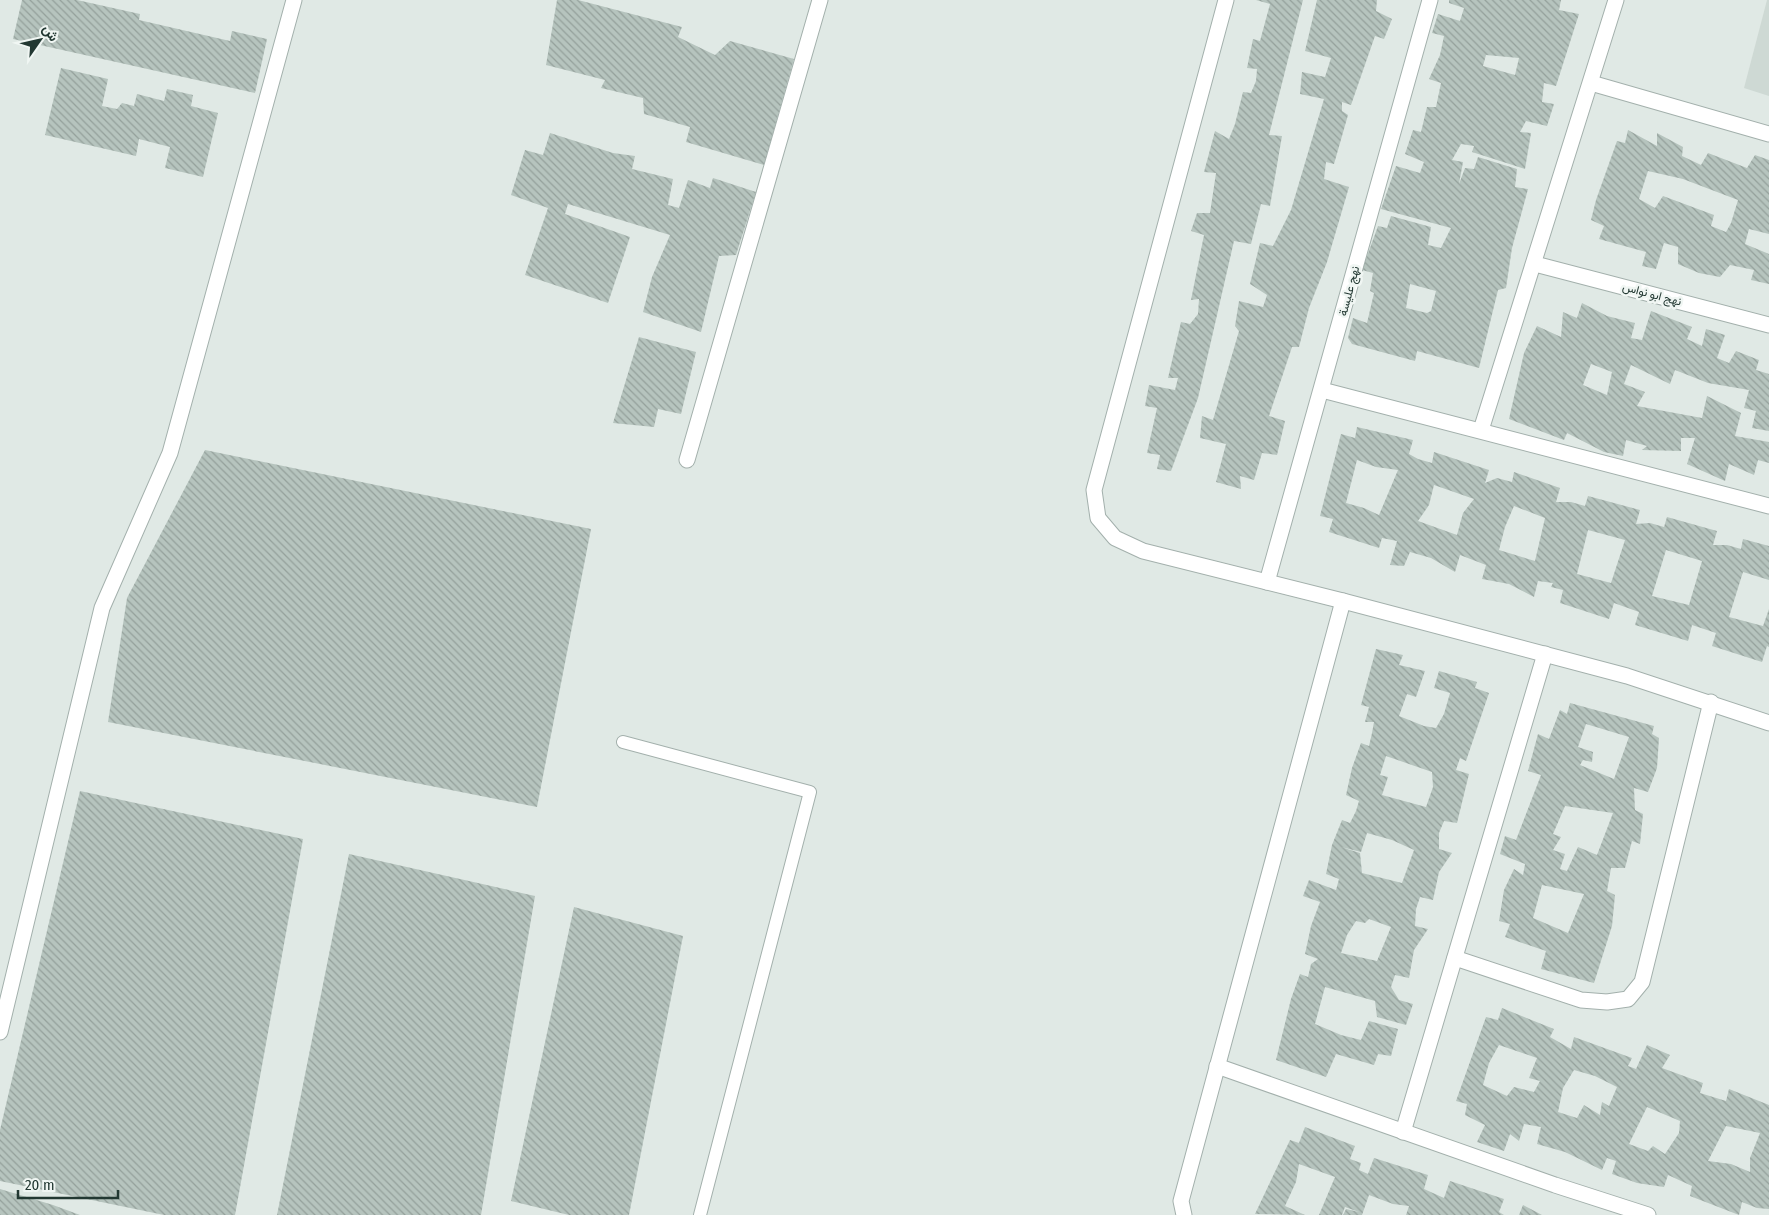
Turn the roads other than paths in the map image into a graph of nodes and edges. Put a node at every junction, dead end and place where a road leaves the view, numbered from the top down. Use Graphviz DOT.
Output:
graph roads {
  1 [pos="294,0"];
  2 [pos="820,0"];
  3 [pos="1226,0"];
  4 [pos="1430,0"];
  5 [pos="1616,0"];
  6 [pos="1591,83"];
  7 [pos="1769,134"];
  8 [pos="1535,264"];
  9 [pos="1769,325"];
  10 [pos="1322,390"];
  11 [pos="1481,430"];
  12 [pos="686,460"];
  13 [pos="1769,506"];
  14 [pos="1267,582"];
  15 [pos="1344,601"];
  16 [pos="1545,654"];
  17 [pos="1712,702"];
  18 [pos="1769,723"];
  19 [pos="623,742"];
  20 [pos="1455,958"];
  21 [pos="0,1032"];
  22 [pos="1217,1066"];
  23 [pos="1403,1132"];
  24 [pos="700,1215"];
  25 [pos="1184,1215"];
  26 [pos="1648,1215"];
  1 -- 21 [label="street"];
  2 -- 12 [label="street"];
  3 -- 14 [label="street"];
  4 -- 10 [label="street, نهج عليسة"];
  5 -- 6 [label="street"];
  6 -- 7 [label="street"];
  6 -- 8 [label="street"];
  8 -- 9 [label="street, نهج ابو نواس"];
  8 -- 11 [label="street"];
  10 -- 11 [label="street"];
  10 -- 14 [label="street, نهج عليسة"];
  11 -- 13 [label="street"];
  14 -- 15 [label="street"];
  15 -- 16 [label="street"];
  15 -- 22 [label="street"];
  16 -- 17 [label="street"];
  16 -- 20 [label="street"];
  17 -- 18 [label="street"];
  17 -- 20 [label="street"];
  19 -- 24 [label="lane"];
  20 -- 23 [label="street"];
  22 -- 23 [label="street"];
  22 -- 25 [label="street"];
  23 -- 26 [label="street"];
}
